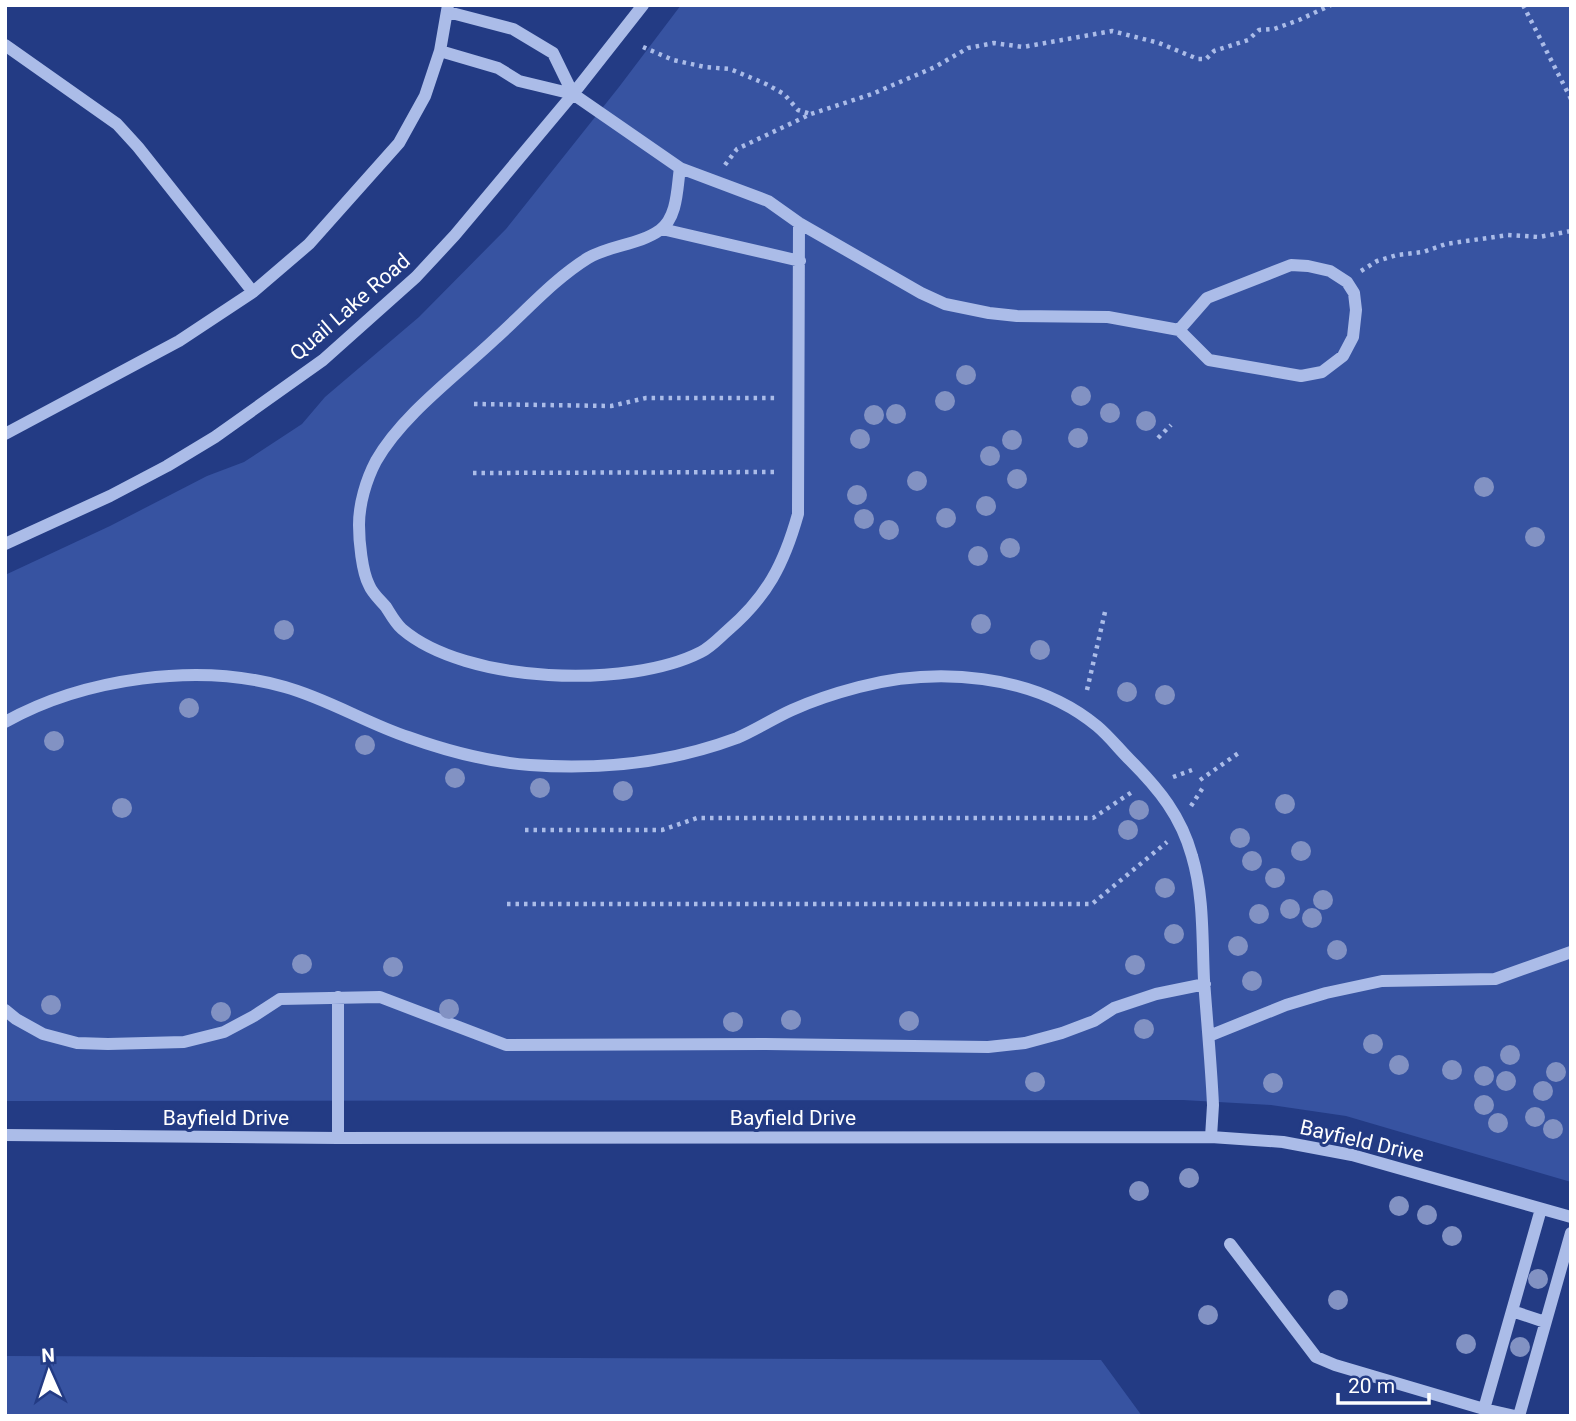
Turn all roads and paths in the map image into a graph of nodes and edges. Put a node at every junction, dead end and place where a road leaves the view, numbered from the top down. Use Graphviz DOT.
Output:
graph roads {
  1 [pos="643,5"];
  2 [pos="1331,5"];
  3 [pos="1523,5"];
  4 [pos="448,8"];
  5 [pos="5,46"];
  6 [pos="643,47"];
  7 [pos="440,51"];
  8 [pos="573,94"];
  9 [pos="1571,99"];
  10 [pos="811,114"];
  11 [pos="680,167"];
  12 [pos="716,181"];
  13 [pos="799,223"];
  14 [pos="662,229"];
  15 [pos="1571,231"];
  16 [pos="800,261"];
  17 [pos="1347,282"];
  18 [pos="253,292"];
  19 [pos="1179,330"];
  20 [pos="799,392"];
  21 [pos="474,404"];
  22 [pos="1171,425"];
  23 [pos="5,434"];
  24 [pos="1158,438"];
  25 [pos="473,472"];
  26 [pos="798,472"];
  27 [pos="5,544"];
  28 [pos="1105,612"];
  29 [pos="1087,690"];
  30 [pos="5,722"];
  31 [pos="1240,752"];
  32 [pos="1192,770"];
  33 [pos="1200,780"];
  34 [pos="1152,784"];
  35 [pos="1205,786"];
  36 [pos="1181,822"];
  37 [pos="525,830"];
  38 [pos="507,904"];
  39 [pos="1571,952"];
  40 [pos="1205,984"];
  41 [pos="338,998"];
  42 [pos="5,1010"];
  43 [pos="1209,1036"];
  44 [pos="5,1135"];
  45 [pos="1211,1137"];
  46 [pos="338,1138"];
  47 [pos="1541,1209"];
  48 [pos="1571,1217"];
  49 [pos="1571,1233"];
  50 [pos="1230,1244"];
  51 [pos="1512,1311"];
  52 [pos="1545,1322"];
  53 [pos="1484,1409"];
  54 [pos="1517,1416"];
  1 -- 8 [label="street, Quail Lake Road"];
  2 -- 10 [label="path"];
  3 -- 9 [label="path"];
  4 -- 7 [label="street"];
  4 -- 8 [label="street"];
  5 -- 18 [label="street"];
  6 -- 10 [label="path"];
  7 -- 8 [label="street"];
  7 -- 18 [label="street"];
  8 -- 11 [label="street"];
  8 -- 27 [label="street, Quail Lake Road"];
  10 -- 12 [label="path"];
  11 -- 12 [label="street"];
  11 -- 14 [label="street"];
  12 -- 13 [label="street"];
  13 -- 16 [label="street"];
  13 -- 19 [label="street"];
  14 -- 16 [label="street"];
  14 -- 26 [label="street"];
  15 -- 17 [label="path"];
  16 -- 20 [label="street"];
  17 -- 19 [label="street"];
  17 -- 19 [label="street"];
  18 -- 23 [label="street"];
  20 -- 21 [label="path"];
  20 -- 26 [label="street"];
  22 -- 24 [label="path"];
  25 -- 26 [label="path"];
  28 -- 29 [label="path"];
  30 -- 34 [label="street"];
  31 -- 33 [label="path"];
  32 -- 34 [label="path"];
  34 -- 36 [label="street"];
  34 -- 37 [label="path"];
  35 -- 36 [label="path"];
  36 -- 38 [label="path"];
  36 -- 40 [label="street"];
  39 -- 43 [label="street"];
  40 -- 41 [label="street"];
  40 -- 43 [label="street"];
  41 -- 42 [label="street"];
  41 -- 46 [label="street"];
  43 -- 45 [label="street"];
  44 -- 46 [label="street, Bayfield Drive"];
  45 -- 46 [label="street, Bayfield Drive"];
  45 -- 47 [label="street, Bayfield Drive"];
  47 -- 48 [label="street, Bayfield Drive"];
  47 -- 51 [label="street"];
  49 -- 52 [label="street"];
  50 -- 53 [label="street"];
  51 -- 52 [label="street"];
  51 -- 53 [label="street"];
  52 -- 54 [label="street"];
  53 -- 54 [label="street"];
}
